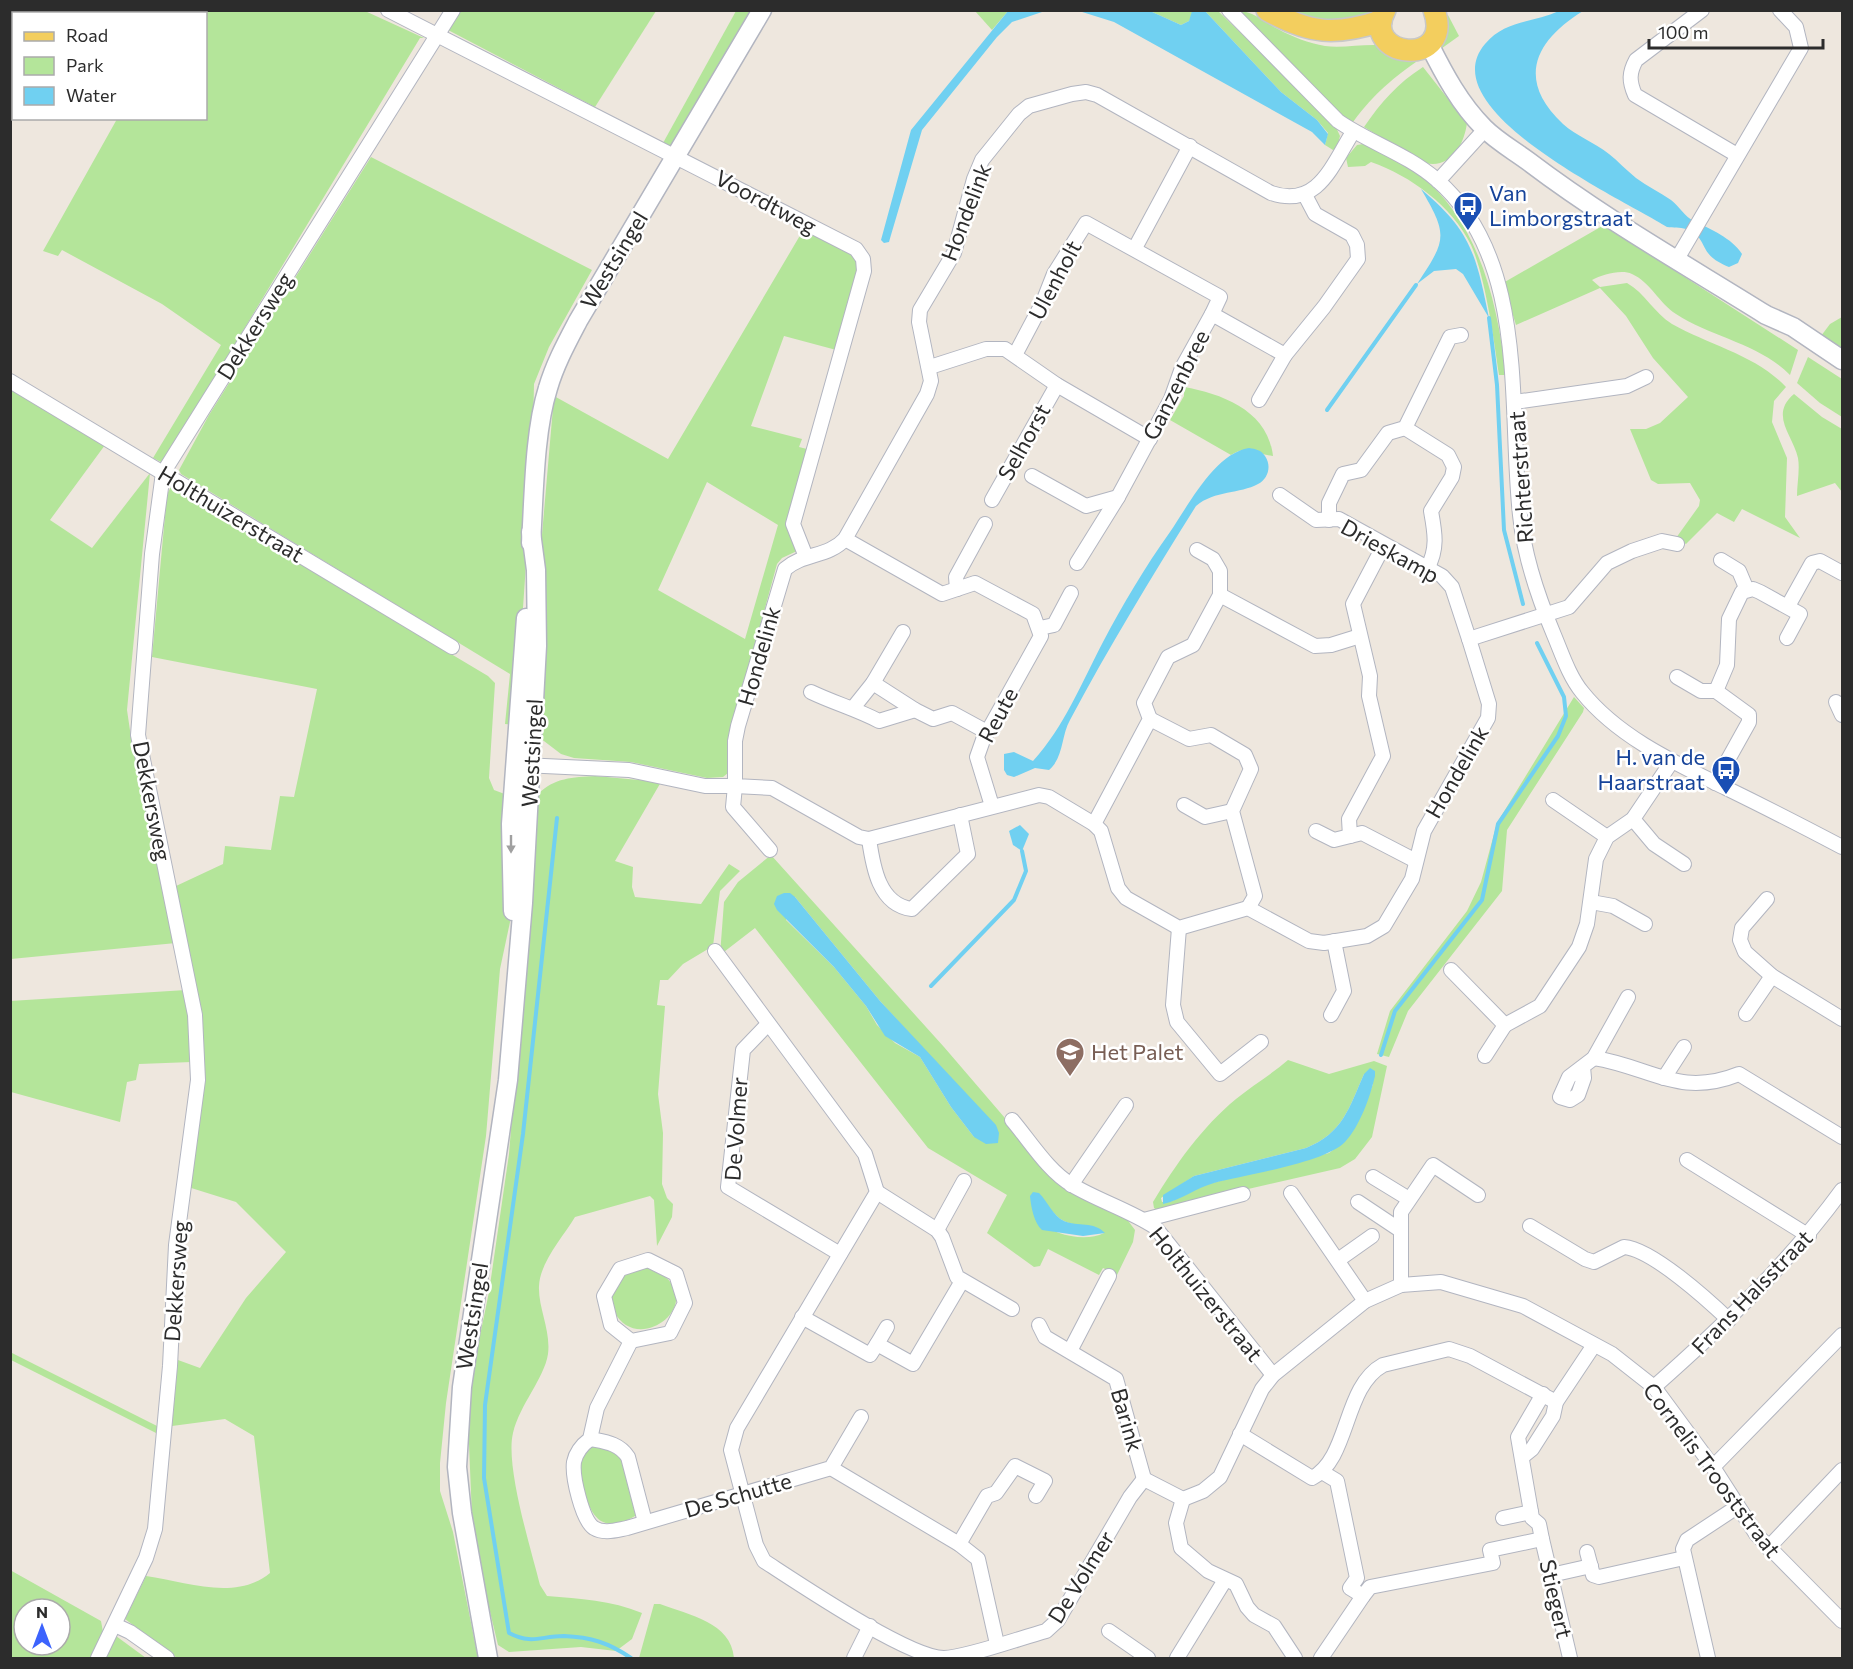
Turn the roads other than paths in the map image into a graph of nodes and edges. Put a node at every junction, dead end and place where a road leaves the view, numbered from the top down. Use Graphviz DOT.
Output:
graph roads {
  1 [pos="388,10"];
  2 [pos="453,10"];
  3 [pos="762,10"];
  4 [pos="1229,10"];
  5 [pos="1267,10"];
  6 [pos="1702,10"];
  7 [pos="1780,10"];
  8 [pos="1438,13"];
  9 [pos="1384,23"];
  10 [pos="438,35"];
  11 [pos="1423,48"];
  12 [pos="1353,132"];
  13 [pos="1482,133"];
  14 [pos="1190,146"];
  15 [pos="676,155"];
  16 [pos="1737,155"];
  17 [pos="1438,181"];
  18 [pos="1305,195"];
  19 [pos="1135,248"];
  20 [pos="1681,251"];
  21 [pos="1212,314"];
  22 [pos="1766,315"];
  23 [pos="1461,335"];
  24 [pos="1015,355"];
  25 [pos="1285,355"];
  26 [pos="1842,360"];
  27 [pos="930,367"];
  28 [pos="1842,370"];
  29 [pos="1646,377"];
  30 [pos="10,381"];
  31 [pos="1057,385"];
  32 [pos="1259,400"];
  33 [pos="1515,402"];
  34 [pos="1405,428"];
  35 [pos="1150,439"];
  36 [pos="162,473"];
  37 [pos="1032,476"];
  38 [pos="1280,495"];
  39 [pos="1118,497"];
  40 [pos="992,500"];
  41 [pos="1329,520"];
  42 [pos="985,524"];
  43 [pos="845,539"];
  44 [pos="1677,544"];
  45 [pos="1384,545"];
  46 [pos="1197,550"];
  47 [pos="806,557"];
  48 [pos="1721,560"];
  49 [pos="1077,563"];
  50 [pos="1427,569"];
  51 [pos="1842,573"];
  52 [pos="957,589"];
  53 [pos="1747,590"];
  54 [pos="1071,593"];
  55 [pos="1220,596"];
  56 [pos="1788,606"];
  57 [pos="1545,614"];
  58 [pos="1040,628"];
  59 [pos="903,632"];
  60 [pos="1360,636"];
  61 [pos="1787,638"];
  62 [pos="1469,639"];
  63 [pos="452,647"];
  64 [pos="1677,677"];
  65 [pos="873,683"];
  66 [pos="1716,691"];
  67 [pos="811,692"];
  68 [pos="853,708"];
  69 [pos="915,710"];
  70 [pos="1150,719"];
  71 [pos="987,732"];
  72 [pos="1672,761"];
  73 [pos="525,765"];
  74 [pos="1715,783"];
  75 [pos="735,786"];
  76 [pos="1552,800"];
  77 [pos="1184,805"];
  78 [pos="992,806"];
  79 [pos="1232,811"];
  80 [pos="960,815"];
  81 [pos="1633,819"];
  82 [pos="1094,824"];
  83 [pos="1316,831"];
  84 [pos="1350,836"];
  85 [pos="1607,837"];
  86 [pos="869,839"];
  87 [pos="1842,847"];
  88 [pos="770,850"];
  89 [pos="1416,861"];
  90 [pos="1684,864"];
  91 [pos="1767,899"];
  92 [pos="1591,902"];
  93 [pos="1248,908"];
  94 [pos="1645,924"];
  95 [pos="1179,928"];
  96 [pos="1334,941"];
  97 [pos="716,951"];
  98 [pos="1451,970"];
  99 [pos="1772,976"];
  100 [pos="1628,997"];
  101 [pos="1746,1014"];
  102 [pos="1331,1015"];
  103 [pos="1842,1019"];
  104 [pos="768,1024"];
  105 [pos="1505,1025"];
  106 [pos="1261,1042"];
  107 [pos="1684,1047"];
  108 [pos="1485,1056"];
  109 [pos="1594,1058"];
  110 [pos="1583,1067"];
  111 [pos="1664,1078"];
  112 [pos="1126,1105"];
  113 [pos="1012,1120"];
  114 [pos="1842,1137"];
  115 [pos="1687,1160"];
  116 [pos="1373,1177"];
  117 [pos="964,1181"];
  118 [pos="1071,1185"];
  119 [pos="1842,1190"];
  120 [pos="877,1192"];
  121 [pos="1291,1193"];
  122 [pos="1243,1194"];
  123 [pos="1478,1195"];
  124 [pos="1409,1199"];
  125 [pos="1358,1202"];
  126 [pos="1144,1220"];
  127 [pos="1530,1226"];
  128 [pos="937,1230"];
  129 [pos="1400,1230"];
  130 [pos="1372,1236"];
  131 [pos="1809,1236"];
  132 [pos="840,1254"];
  133 [pos="1338,1260"];
  134 [pos="1109,1276"];
  135 [pos="962,1281"];
  136 [pos="1401,1285"];
  137 [pos="1365,1300"];
  138 [pos="1012,1309"];
  139 [pos="802,1317"];
  140 [pos="1729,1320"];
  141 [pos="1038,1325"];
  142 [pos="887,1327"];
  143 [pos="1842,1335"];
  144 [pos="632,1341"];
  145 [pos="877,1344"];
  146 [pos="1594,1345"];
  147 [pos="1070,1351"];
  148 [pos="1273,1375"];
  149 [pos="1654,1387"];
  150 [pos="1543,1394"];
  151 [pos="1556,1402"];
  152 [pos="861,1417"];
  153 [pos="1240,1434"];
  154 [pos="590,1439"];
  155 [pos="1522,1457"];
  156 [pos="1713,1467"];
  157 [pos="831,1468"];
  158 [pos="1842,1470"];
  159 [pos="1322,1473"];
  160 [pos="1144,1479"];
  161 [pos="741,1494"];
  162 [pos="1036,1496"];
  163 [pos="1183,1499"];
  164 [pos="1737,1507"];
  165 [pos="1531,1512"];
  166 [pos="1503,1518"];
  167 [pos="645,1521"];
  168 [pos="1542,1539"];
  169 [pos="959,1544"];
  170 [pos="1768,1548"];
  171 [pos="1684,1558"];
  172 [pos="1551,1575"];
  173 [pos="1225,1580"];
  174 [pos="1363,1596"];
  175 [pos="1840,1616"];
  176 [pos="115,1625"];
  177 [pos="870,1626"];
  178 [pos="1109,1632"];
  179 [pos="997,1644"];
  180 [pos="98,1659"];
  181 [pos="167,1659"];
  182 [pos="488,1659"];
  183 [pos="854,1659"];
  184 [pos="1148,1659"];
  185 [pos="1177,1659"];
  186 [pos="1295,1659"];
  187 [pos="1321,1659"];
  188 [pos="1570,1659"];
  189 [pos="1708,1659"];
  1 -- 10 [label="street, Voordtweg"];
  2 -- 10 [label="street, Dekkersweg"];
  3 -- 15 [label="main road, Westsingel"];
  4 -- 12 [label="street, Richterstraat"];
  5 -- 9 [label="main road"];
  6 -- 16 [label="street"];
  7 -- 16 [label="street"];
  8 -- 11 [label="main road"];
  9 -- 11 [label="main road"];
  10 -- 15 [label="street, Voordtweg"];
  10 -- 36 [label="street, Dekkersweg"];
  11 -- 13 [label="main road"];
  12 -- 17 [label="street, Richterstraat"];
  12 -- 18 [label="street"];
  13 -- 17 [label="street"];
  13 -- 20 [label="main road"];
  14 -- 18 [label="street, Hondelink"];
  14 -- 19 [label="street"];
  14 -- 27 [label="street, Hondelink"];
  15 -- 47 [label="street, Voordtweg"];
  15 -- 73 [label="main road, Westsingel"];
  16 -- 20 [label="street"];
  17 -- 33 [label="street, Richterstraat"];
  18 -- 25 [label="street"];
  19 -- 21 [label="street, Ulenholt"];
  19 -- 24 [label="street, Ulenholt"];
  20 -- 22 [label="main road"];
  21 -- 25 [label="street, Ganzenbree"];
  21 -- 35 [label="street, Ganzenbree"];
  22 -- 26 [label="main road"];
  22 -- 28 [label="main road"];
  23 -- 34 [label="street"];
  24 -- 27 [label="street, Selhorst"];
  24 -- 31 [label="street, Selhorst"];
  25 -- 32 [label="street"];
  27 -- 43 [label="street, Hondelink"];
  29 -- 33 [label="street"];
  30 -- 36 [label="street, Holthuizerstraat"];
  31 -- 35 [label="street, Selhorst"];
  31 -- 40 [label="street, Selhorst"];
  33 -- 57 [label="street, Richterstraat"];
  34 -- 41 [label="street"];
  34 -- 50 [label="street"];
  35 -- 39 [label="street, Ganzenbree"];
  36 -- 63 [label="street, Holthuizerstraat"];
  36 -- 176 [label="street, Dekkersweg"];
  37 -- 39 [label="street"];
  38 -- 41 [label="street, Drieskamp"];
  39 -- 49 [label="street, Ganzenbree"];
  41 -- 45 [label="street, Drieskamp"];
  42 -- 52 [label="street"];
  43 -- 47 [label="street, Hondelink"];
  43 -- 52 [label="street"];
  44 -- 57 [label="street"];
  45 -- 50 [label="street, Drieskamp"];
  45 -- 60 [label="street"];
  46 -- 55 [label="street"];
  47 -- 75 [label="street, Hondelink"];
  48 -- 53 [label="street"];
  50 -- 62 [label="street, Drieskamp"];
  51 -- 56 [label="street"];
  52 -- 58 [label="street"];
  53 -- 56 [label="street"];
  53 -- 66 [label="street"];
  54 -- 58 [label="street"];
  55 -- 60 [label="street"];
  55 -- 70 [label="street"];
  56 -- 61 [label="street"];
  57 -- 62 [label="street"];
  57 -- 72 [label="street, Richterstraat"];
  58 -- 71 [label="street, Reute"];
  59 -- 65 [label="street"];
  60 -- 84 [label="street"];
  62 -- 89 [label="street, Hondelink"];
  64 -- 66 [label="street"];
  65 -- 68 [label="street"];
  65 -- 69 [label="street"];
  66 -- 74 [label="street"];
  67 -- 68 [label="street"];
  68 -- 69 [label="street"];
  69 -- 71 [label="street"];
  70 -- 79 [label="street"];
  70 -- 82 [label="street"];
  71 -- 78 [label="street, Reute"];
  72 -- 74 [label="street, Richterstraat"];
  72 -- 81 [label="street"];
  73 -- 75 [label="street"];
  73 -- 182 [label="main road, Westsingel"];
  74 -- 87 [label="street, Richterstraat"];
  75 -- 86 [label="street"];
  75 -- 88 [label="street, Hondelink"];
  76 -- 85 [label="street"];
  77 -- 79 [label="street"];
  78 -- 80 [label="street"];
  78 -- 82 [label="street"];
  79 -- 93 [label="street"];
  80 -- 86 [label="street"];
  80 -- 86 [label="street"];
  81 -- 85 [label="street"];
  81 -- 90 [label="street"];
  82 -- 95 [label="street"];
  83 -- 84 [label="street"];
  84 -- 89 [label="street"];
  85 -- 92 [label="street"];
  89 -- 96 [label="street, Hondelink"];
  91 -- 99 [label="street"];
  92 -- 94 [label="street"];
  92 -- 105 [label="street"];
  93 -- 95 [label="street"];
  93 -- 96 [label="street, Hondelink"];
  95 -- 106 [label="street"];
  96 -- 102 [label="street"];
  97 -- 104 [label="street"];
  98 -- 105 [label="street"];
  99 -- 101 [label="street"];
  99 -- 103 [label="street"];
  100 -- 109 [label="street"];
  104 -- 120 [label="street"];
  104 -- 132 [label="street, De Volmer"];
  105 -- 108 [label="street"];
  107 -- 111 [label="street"];
  109 -- 110 [label="street"];
  109 -- 111 [label="street"];
  111 -- 114 [label="street"];
  112 -- 118 [label="street"];
  113 -- 118 [label="street, Holthuizerstraat"];
  115 -- 131 [label="street"];
  116 -- 124 [label="street"];
  117 -- 128 [label="street"];
  118 -- 126 [label="street, Holthuizerstraat"];
  119 -- 131 [label="street, Frans Halsstraat"];
  120 -- 128 [label="street"];
  120 -- 132 [label="street, De Volmer"];
  121 -- 133 [label="street"];
  122 -- 126 [label="street"];
  123 -- 124 [label="street"];
  124 -- 129 [label="street"];
  125 -- 129 [label="street"];
  126 -- 148 [label="street, Holthuizerstraat"];
  127 -- 140 [label="street"];
  128 -- 135 [label="street"];
  129 -- 136 [label="street"];
  130 -- 133 [label="street"];
  131 -- 140 [label="street, Frans Halsstraat"];
  132 -- 139 [label="street, De Volmer"];
  133 -- 137 [label="street"];
  134 -- 147 [label="street"];
  135 -- 138 [label="street"];
  135 -- 145 [label="street"];
  136 -- 137 [label="street, Cornelis Trooststraat"];
  136 -- 146 [label="street, Cornelis Trooststraat"];
  137 -- 148 [label="street, Cornelis Trooststraat"];
  139 -- 145 [label="street"];
  139 -- 161 [label="street, De Volmer"];
  140 -- 149 [label="street, Frans Halsstraat"];
  141 -- 147 [label="street, Barink"];
  142 -- 145 [label="street"];
  143 -- 156 [label="street"];
  144 -- 144 [label="street"];
  144 -- 154 [label="street"];
  146 -- 149 [label="street, Cornelis Trooststraat"];
  146 -- 151 [label="street"];
  147 -- 160 [label="street, Barink"];
  148 -- 153 [label="street, Cornelis Trooststraat"];
  149 -- 156 [label="street, Cornelis Trooststraat"];
  150 -- 151 [label="street"];
  150 -- 155 [label="street, Stiegert"];
  150 -- 159 [label="street"];
  151 -- 155 [label="street"];
  152 -- 157 [label="street"];
  153 -- 159 [label="street"];
  153 -- 163 [label="street"];
  154 -- 167 [label="street"];
  154 -- 167 [label="street, De Schutte"];
  155 -- 165 [label="street, Stiegert"];
  156 -- 164 [label="street, Cornelis Trooststraat"];
  157 -- 161 [label="street, De Schutte"];
  157 -- 169 [label="street"];
  158 -- 170 [label="street"];
  159 -- 174 [label="street"];
  160 -- 163 [label="street"];
  160 -- 179 [label="street, De Volmer"];
  161 -- 167 [label="street, De Schutte"];
  161 -- 177 [label="street, De Volmer"];
  162 -- 169 [label="street"];
  163 -- 173 [label="street"];
  164 -- 170 [label="street, Cornelis Trooststraat"];
  164 -- 171 [label="street"];
  165 -- 166 [label="street"];
  165 -- 168 [label="street, Stiegert"];
  168 -- 172 [label="street, Stiegert"];
  168 -- 174 [label="street, Stiegert"];
  169 -- 179 [label="street"];
  170 -- 175 [label="street, Cornelis Trooststraat"];
  171 -- 172 [label="street"];
  171 -- 189 [label="street"];
  172 -- 188 [label="street, Stiegert"];
  173 -- 185 [label="street"];
  173 -- 186 [label="street"];
  174 -- 187 [label="street"];
  176 -- 180 [label="street, Dekkersweg"];
  176 -- 181 [label="street"];
  177 -- 179 [label="street, De Volmer"];
  177 -- 183 [label="street"];
  178 -- 184 [label="street"];
}
